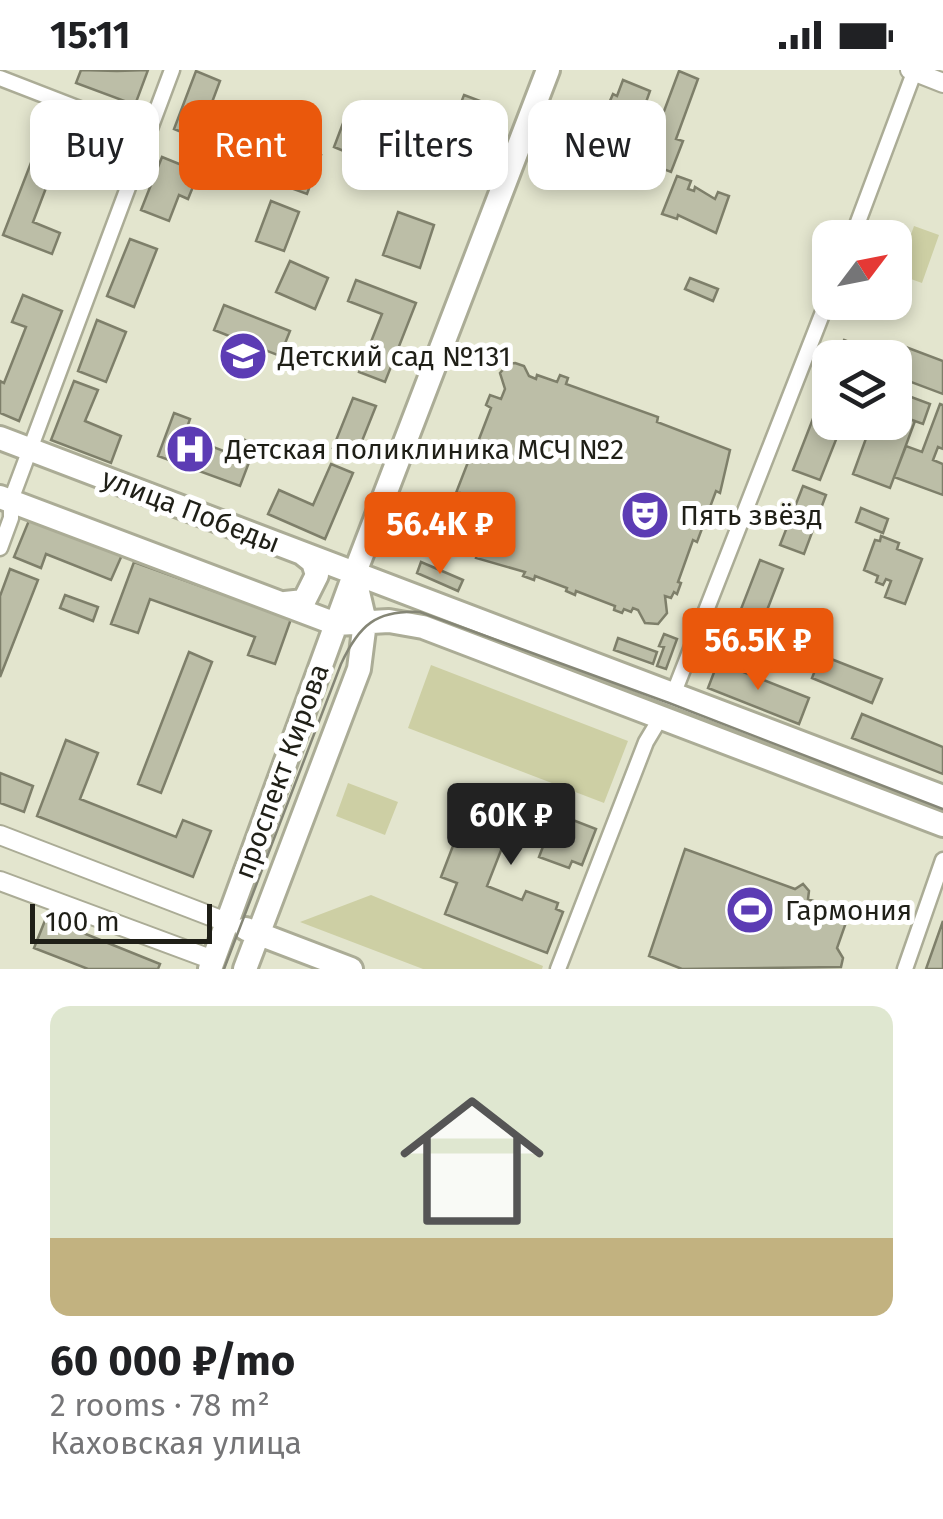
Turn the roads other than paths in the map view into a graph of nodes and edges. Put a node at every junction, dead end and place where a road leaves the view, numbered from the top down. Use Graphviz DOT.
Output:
graph roads {
  1 [pos="172,70"];
  2 [pos="548,70"];
  3 [pos="913,71"];
  4 [pos="0,78"];
  5 [pos="943,82"];
  6 [pos="58,100"];
  7 [pos="159,103"];
  8 [pos="126,190"];
  9 [pos="859,220"];
  10 [pos="820,320"];
  11 [pos="0,438"];
  12 [pos="30,448"];
  13 [pos="4,500"];
  14 [pos="0,548"];
  15 [pos="304,554"];
  16 [pos="354,574"];
  17 [pos="286,603"];
  18 [pos="364,622"];
  19 [pos="336,624"];
  20 [pos="673,695"];
  21 [pos="661,717"];
  22 [pos="943,798"];
  23 [pos="943,825"];
  24 [pos="0,836"];
  25 [pos="943,860"];
  26 [pos="0,882"];
  27 [pos="226,922"];
  28 [pos="256,933"];
  29 [pos="212,964"];
  30 [pos="237,969"];
  31 [pos="245,969"];
  32 [pos="350,969"];
  33 [pos="558,969"];
  34 [pos="906,969"];
  1 -- 7 [label="street"];
  2 -- 16 [label="main road, проспект Кирова"];
  3 -- 5 [label="street"];
  3 -- 9 [label="street"];
  4 -- 6 [label="street"];
  8 -- 12 [label="street"];
  10 -- 20 [label="street"];
  11 -- 12 [label="main road, улица Победы"];
  12 -- 13 [label="street"];
  12 -- 15 [label="main road, улица Победы"];
  13 -- 14 [label="street"];
  13 -- 17 [label="main road, улица Победы"];
  15 -- 16 [label="main road, улица Победы"];
  15 -- 17 [label="main road"];
  16 -- 18 [label="main road, проспект Кирова"];
  16 -- 19 [label="main road, проспект Кирова"];
  16 -- 20 [label="main road, улица Победы"];
  17 -- 19 [label="main road, улица Победы"];
  18 -- 19 [label="main road, улица Победы"];
  18 -- 21 [label="main road, улица Победы"];
  18 -- 28 [label="main road, проспект Кирова"];
  19 -- 27 [label="main road, проспект Кирова"];
  20 -- 21 [label="main road"];
  20 -- 22 [label="main road, улица Победы"];
  21 -- 23 [label="main road, улица Победы"];
  21 -- 33 [label="street"];
  24 -- 27 [label="street"];
  25 -- 34 [label="street"];
  26 -- 29 [label="street"];
  27 -- 28 [label="main road"];
  27 -- 29 [label="main road, проспект Кирова"];
  28 -- 31 [label="main road, проспект Кирова"];
  28 -- 32 [label="main road"];
  29 -- 30 [label="main road"];
}
